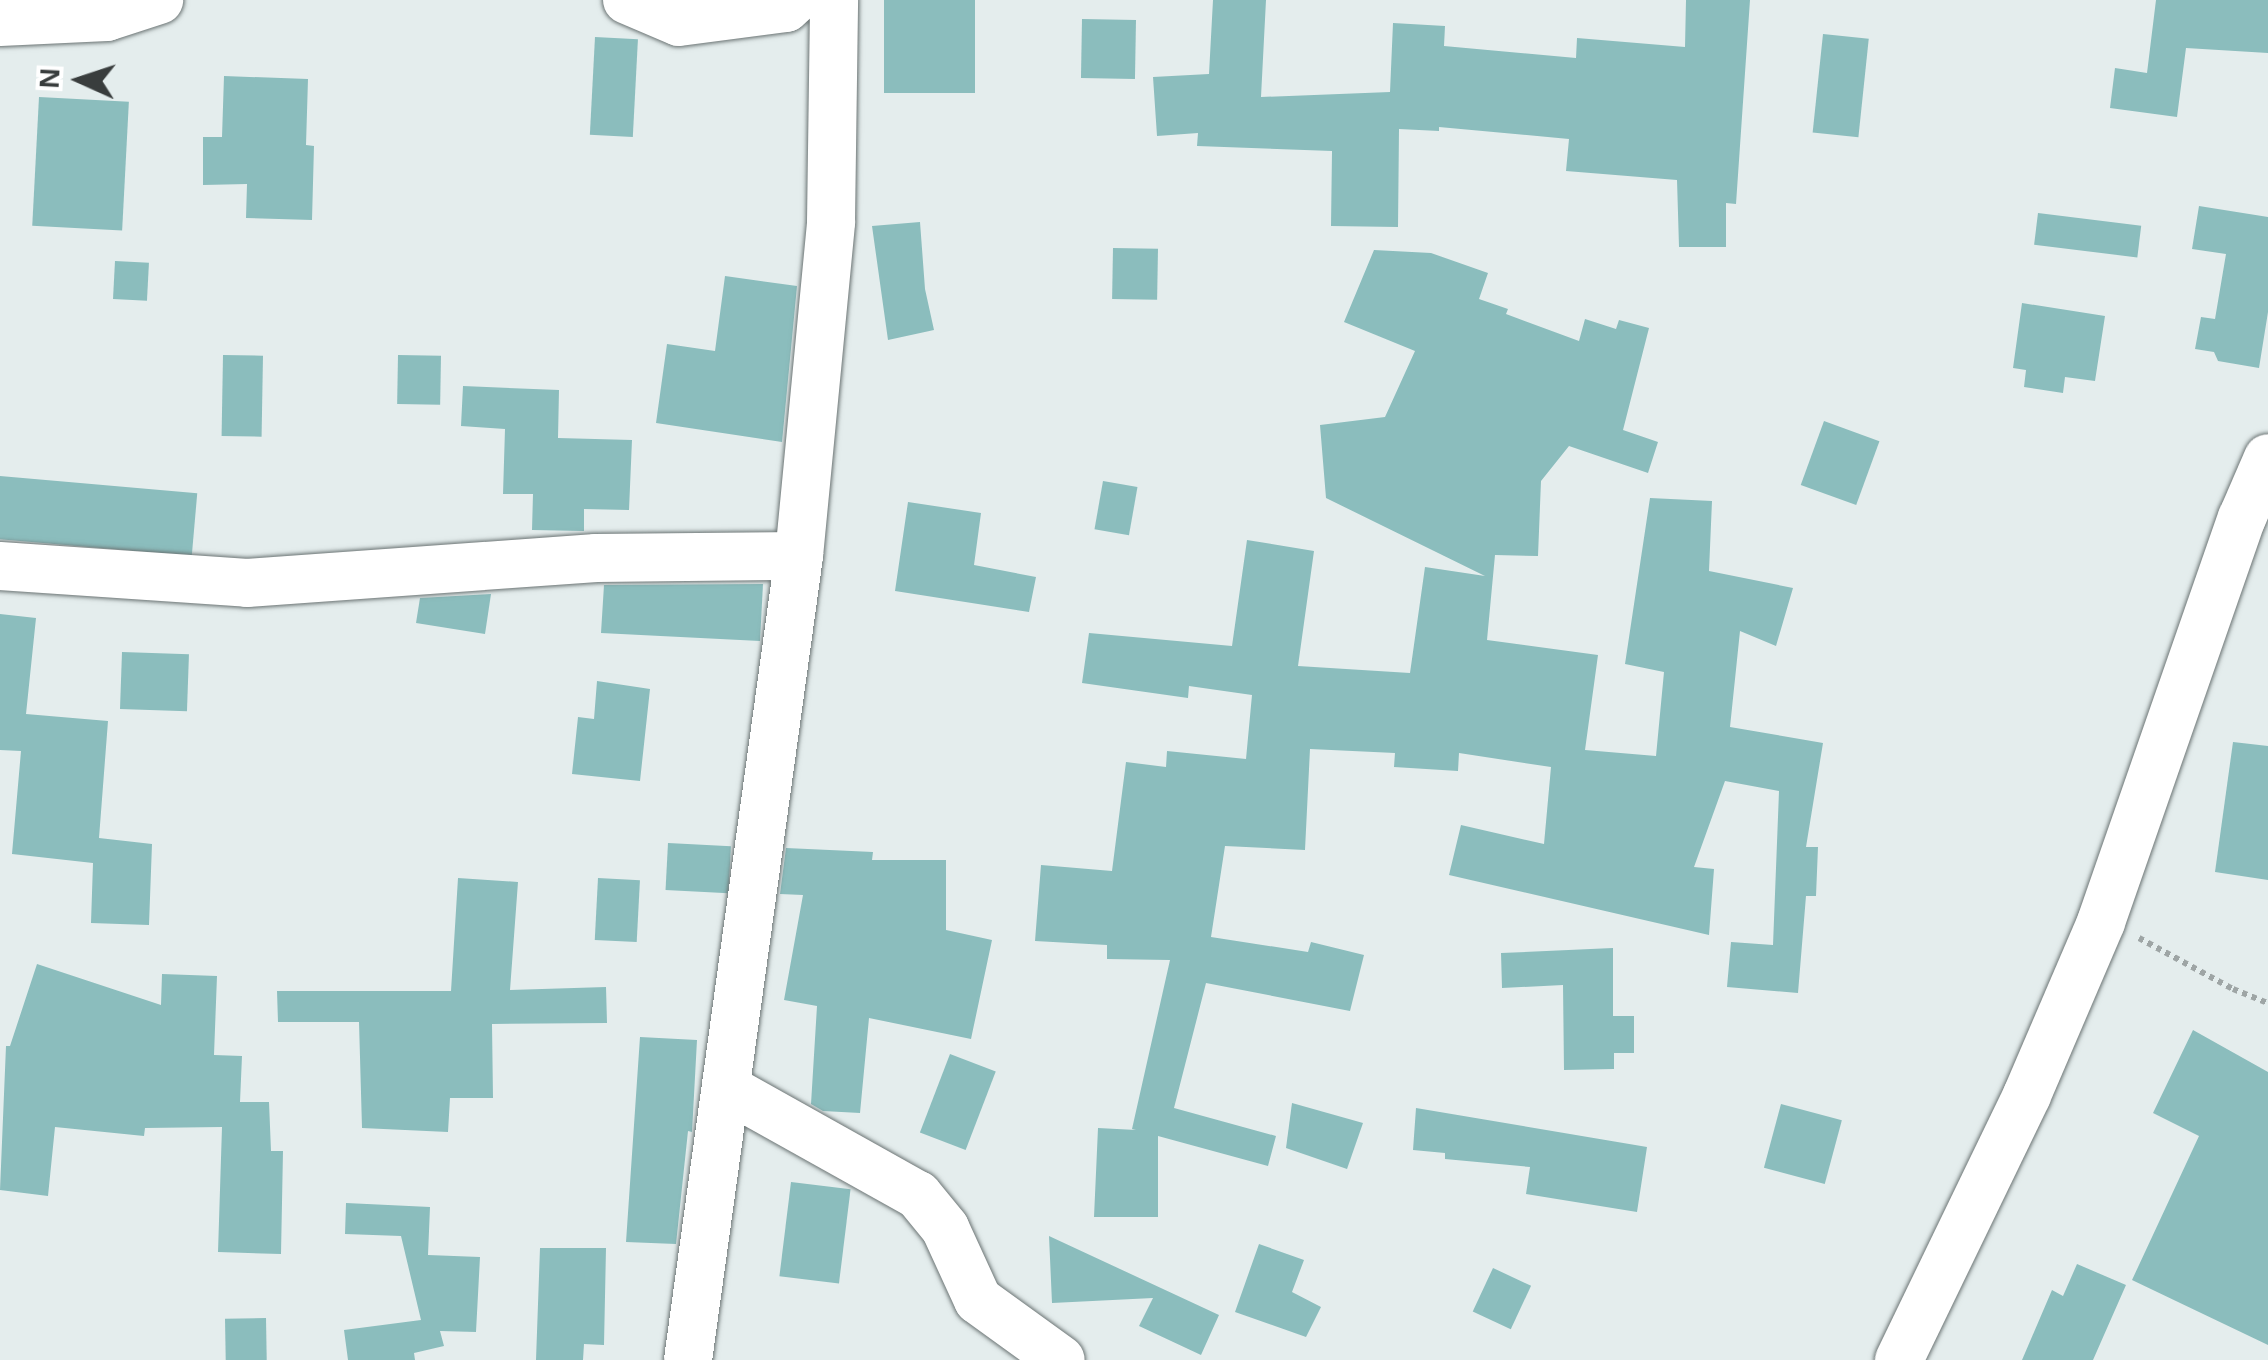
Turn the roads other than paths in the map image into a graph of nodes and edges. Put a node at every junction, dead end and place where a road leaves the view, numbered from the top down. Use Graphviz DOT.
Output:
graph roads {
  1 [pos="159,0"];
  2 [pos="627,0"];
  3 [pos="795,0"];
  4 [pos="834,0"];
  5 [pos="0,22"];
  6 [pos="2268,458"];
  7 [pos="799,556"];
  8 [pos="0,566"];
  9 [pos="728,1089"];
  10 [pos="688,1360"];
  11 [pos="1061,1360"];
  12 [pos="1899,1360"];
  1 -- 5 [label="street"];
  2 -- 3 [label="street"];
  4 -- 7 [label="street"];
  6 -- 12 [label="street"];
  7 -- 8 [label="street"];
  7 -- 9 [label="street"];
  9 -- 10 [label="street"];
  9 -- 11 [label="street"];
}
